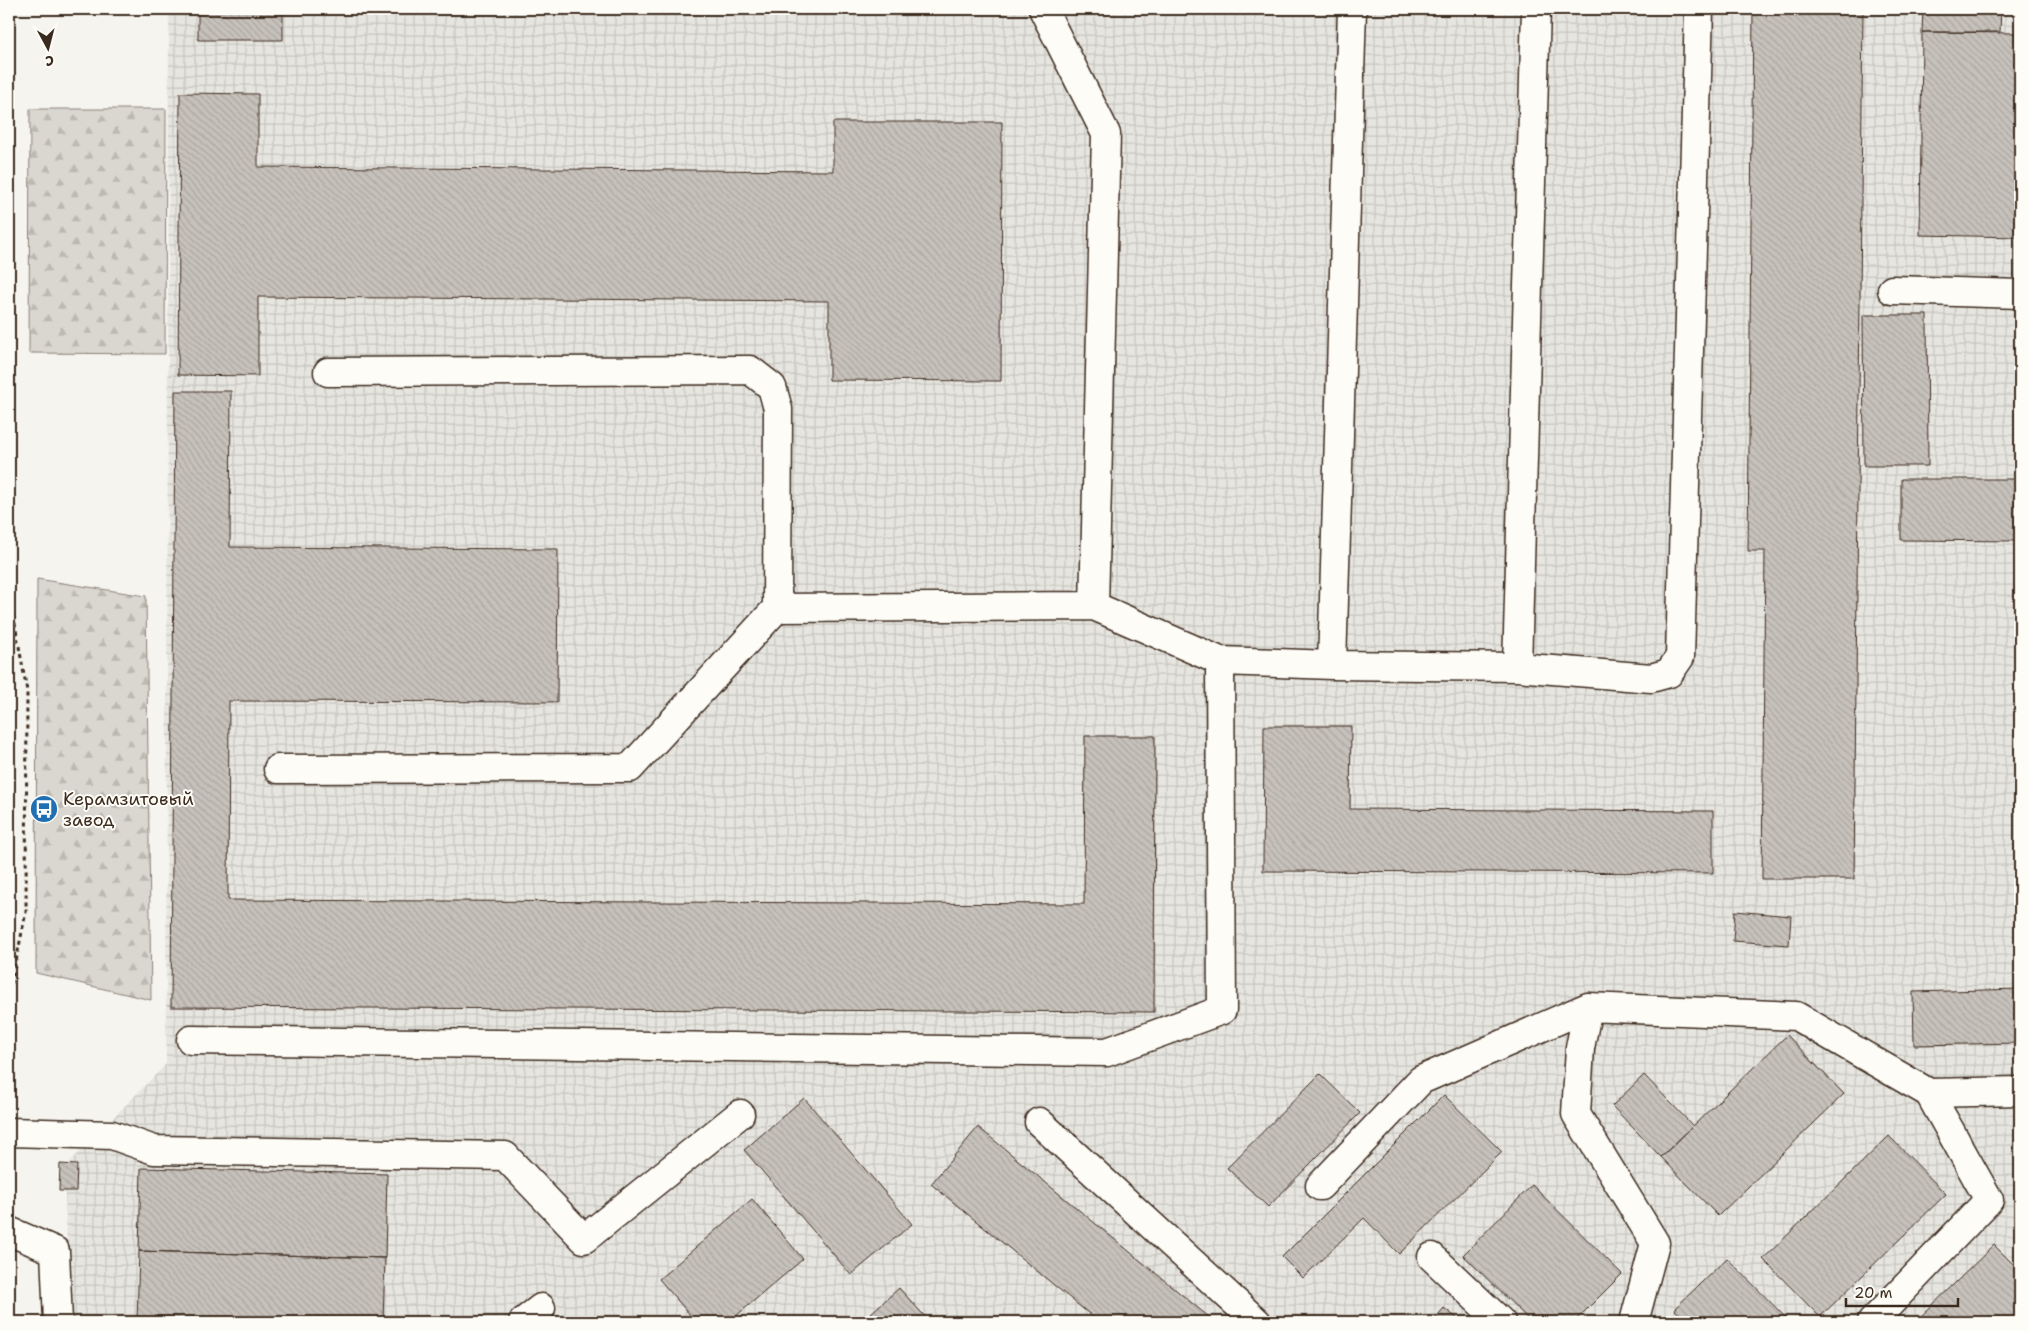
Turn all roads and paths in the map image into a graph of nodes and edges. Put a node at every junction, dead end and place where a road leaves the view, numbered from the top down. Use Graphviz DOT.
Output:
graph roads {
  1 [pos="1044,9"];
  2 [pos="1352,9"];
  3 [pos="1536,9"];
  4 [pos="1699,9"];
  5 [pos="1892,290"];
  6 [pos="2020,294"];
  7 [pos="328,372"];
  8 [pos="9,591"];
  9 [pos="1094,606"];
  10 [pos="777,608"];
  11 [pos="1220,661"];
  12 [pos="1332,665"];
  13 [pos="1517,667"];
  14 [pos="278,769"];
  15 [pos="9,996"];
  16 [pos="1588,1007"];
  17 [pos="191,1040"];
  18 [pos="2020,1091"];
  19 [pos="1929,1093"];
  20 [pos="740,1114"];
  21 [pos="1040,1122"];
  22 [pos="9,1132"];
  23 [pos="1320,1186"];
  24 [pos="9,1230"];
  25 [pos="1432,1257"];
  26 [pos="58,1322"];
  27 [pos="1257,1322"];
  28 [pos="1501,1322"];
  29 [pos="1634,1322"];
  30 [pos="1872,1322"];
  1 -- 9 [label="lane"];
  2 -- 12 [label="lane"];
  3 -- 13 [label="lane"];
  4 -- 13 [label="lane"];
  5 -- 6 [label="lane"];
  7 -- 10 [label="lane"];
  8 -- 15 [label="path"];
  9 -- 10 [label="lane"];
  9 -- 11 [label="lane"];
  10 -- 14 [label="lane"];
  11 -- 12 [label="lane"];
  11 -- 17 [label="lane"];
  12 -- 13 [label="lane"];
  16 -- 19 [label="lane"];
  16 -- 23 [label="lane"];
  16 -- 29 [label="lane"];
  18 -- 19 [label="lane"];
  19 -- 30 [label="lane"];
  20 -- 22 [label="lane"];
  21 -- 27 [label="lane"];
  24 -- 26 [label="lane"];
  25 -- 28 [label="lane"];
}
